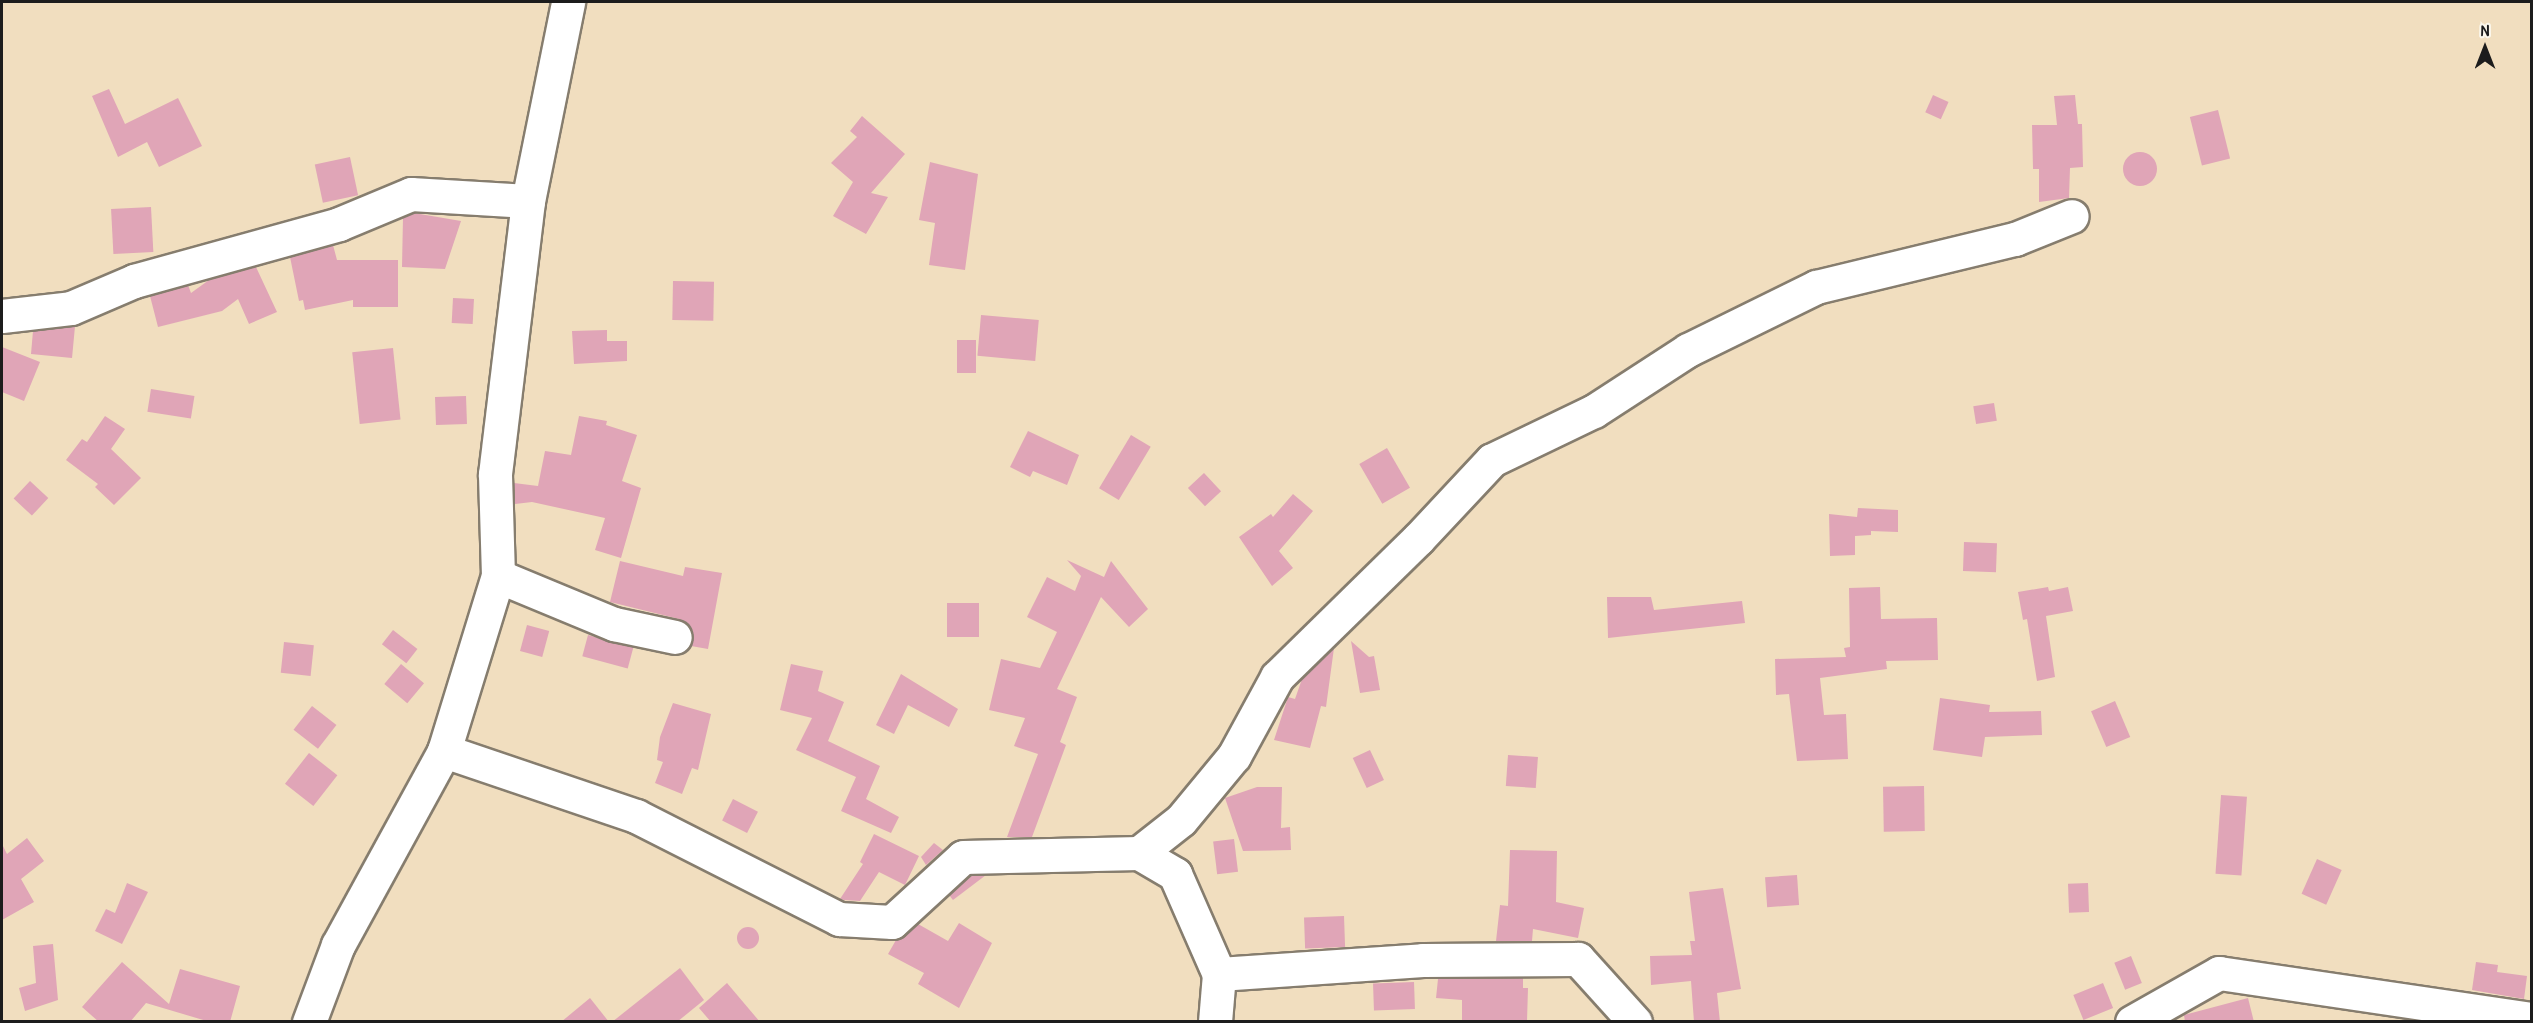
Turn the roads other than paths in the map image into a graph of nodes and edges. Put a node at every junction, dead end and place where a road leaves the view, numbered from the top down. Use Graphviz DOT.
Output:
graph roads {
  1 [pos="568,2"];
  2 [pos="528,201"];
  3 [pos="2072,216"];
  4 [pos="2,316"];
  5 [pos="498,576"];
  6 [pos="675,637"];
  7 [pos="444,751"];
  8 [pos="1139,853"];
  9 [pos="1219,974"];
  10 [pos="2532,1019"];
  11 [pos="309,1022"];
  12 [pos="1215,1022"];
  13 [pos="1635,1022"];
  14 [pos="2132,1022"];
  1 -- 2 [label="street"];
  2 -- 4 [label="street"];
  2 -- 5 [label="street"];
  3 -- 8 [label="street"];
  5 -- 6 [label="street"];
  5 -- 7 [label="street"];
  7 -- 8 [label="street"];
  7 -- 11 [label="street"];
  8 -- 9 [label="street"];
  9 -- 12 [label="street"];
  9 -- 13 [label="street"];
  10 -- 14 [label="street"];
}
